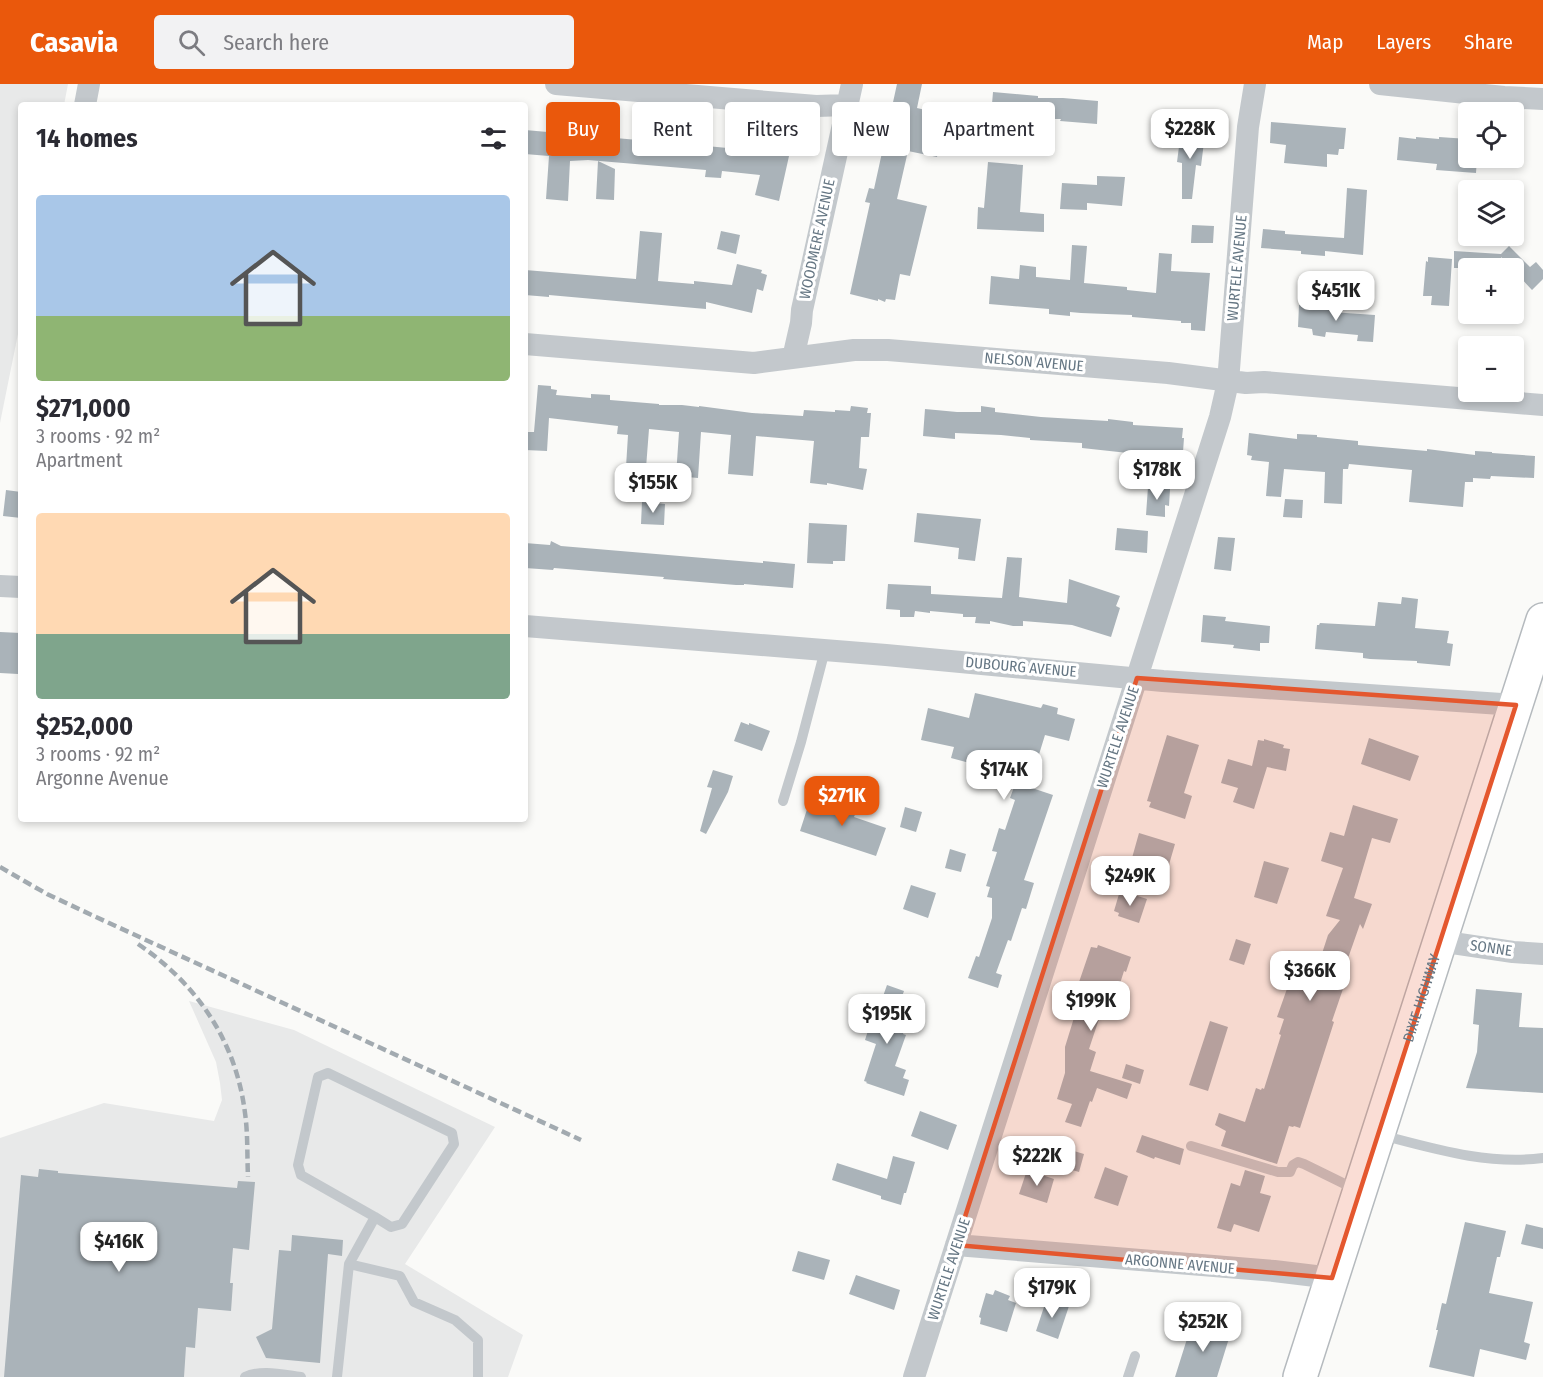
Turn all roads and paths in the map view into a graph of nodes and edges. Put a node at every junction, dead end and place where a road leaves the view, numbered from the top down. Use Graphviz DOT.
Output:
graph roads {
  1 [pos="89,84"];
  2 [pos="556,84"];
  3 [pos="1256,84"];
  4 [pos="1380,84"];
  5 [pos="1418,86"];
  6 [pos="849,95"];
  7 [pos="1543,99"];
  8 [pos="86,102"];
  9 [pos="528,344"];
  10 [pos="793,358"];
  11 [pos="1228,382"];
  12 [pos="1543,405"];
  13 [pos="0,586"];
  14 [pos="18,587"];
  15 [pos="1543,620"];
  16 [pos="528,626"];
  17 [pos="825,650"];
  18 [pos="1536,666"];
  19 [pos="1137,678"];
  20 [pos="1516,705"];
  21 [pos="783,801"];
  22 [pos="1439,941"];
  23 [pos="1543,954"];
  24 [pos="1378,1134"];
  25 [pos="1191,1146"];
  26 [pos="1543,1158"];
  27 [pos="1360,1191"];
  28 [pos="375,1216"];
  29 [pos="956,1245"];
  30 [pos="349,1264"];
  31 [pos="1332,1278"];
  32 [pos="1135,1356"];
  33 [pos="286,1376"];
  34 [pos="245,1377"];
  35 [pos="301,1377"];
  36 [pos="337,1377"];
  37 [pos="478,1377"];
  38 [pos="914,1377"];
  39 [pos="1128,1377"];
  40 [pos="1300,1377"];
  1 -- 8 [label="street"];
  2 -- 6 [label="street"];
  3 -- 11 [label="street, WURTELE AVENUE"];
  4 -- 5 [label="street"];
  5 -- 7 [label="street"];
  6 -- 10 [label="street, WOODMERE AVENUE"];
  9 -- 10 [label="street, NELSON AVENUE"];
  10 -- 11 [label="street, NELSON AVENUE"];
  11 -- 12 [label="street, NELSON AVENUE"];
  11 -- 19 [label="street, WURTELE AVENUE"];
  13 -- 14 [label="street"];
  15 -- 18 [label="main road, DIXIE HIGHWAY"];
  16 -- 17 [label="street, DUBOURG AVENUE"];
  17 -- 19 [label="street, DUBOURG AVENUE"];
  17 -- 21 [label="lane"];
  18 -- 20 [label="main road, DIXIE HIGHWAY"];
  19 -- 20 [label="street, DUBOURG AVENUE"];
  19 -- 29 [label="street, WURTELE AVENUE"];
  20 -- 22 [label="main road, DIXIE HIGHWAY"];
  22 -- 23 [label="street, SONNE"];
  22 -- 24 [label="main road, DIXIE HIGHWAY"];
  24 -- 26 [label="lane"];
  24 -- 27 [label="main road, DIXIE HIGHWAY"];
  25 -- 27 [label="lane"];
  27 -- 31 [label="main road, DIXIE HIGHWAY"];
  28 -- 28 [label="lane"];
  28 -- 30 [label="lane"];
  29 -- 31 [label="street, ARGONNE AVENUE"];
  29 -- 38 [label="street, WURTELE AVENUE"];
  30 -- 36 [label="lane"];
  30 -- 37 [label="lane"];
  31 -- 40 [label="main road, DIXIE HIGHWAY"];
  32 -- 39 [label="lane"];
  33 -- 34 [label="lane"];
  33 -- 35 [label="lane"];
}
